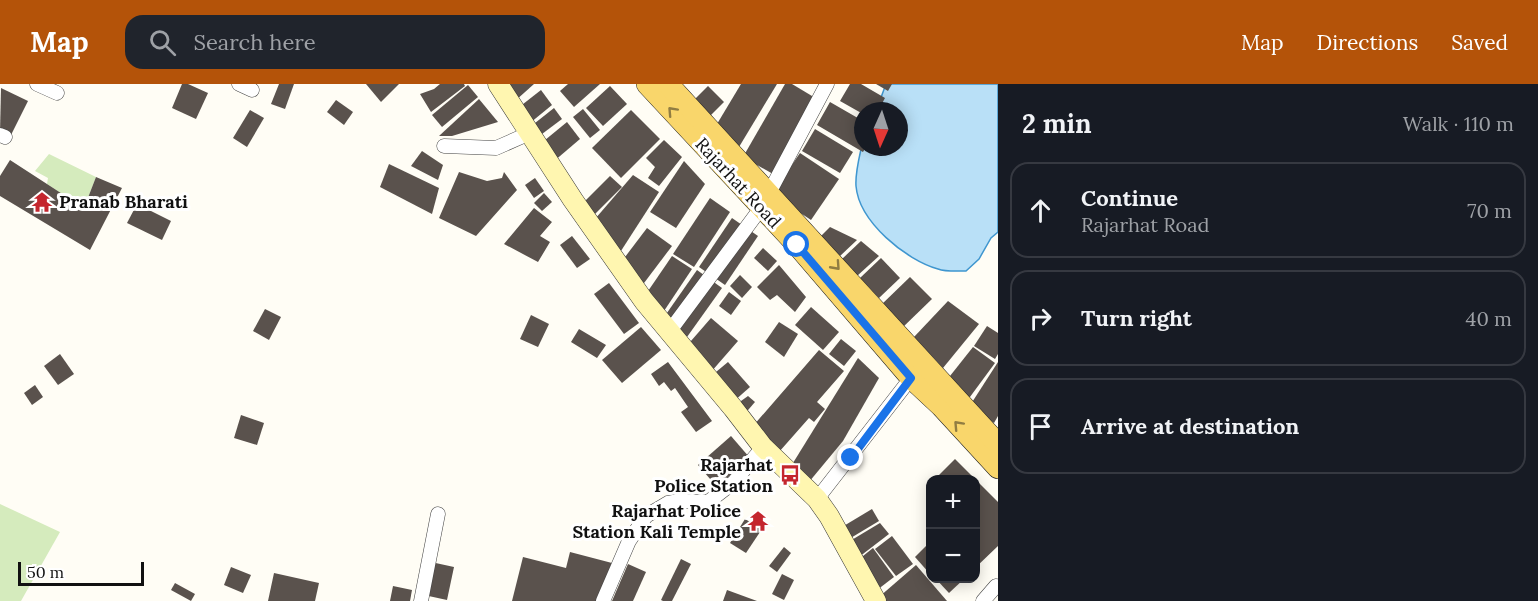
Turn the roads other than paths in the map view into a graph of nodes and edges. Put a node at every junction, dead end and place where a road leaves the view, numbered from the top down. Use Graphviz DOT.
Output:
graph roads {
  1 [pos="37,84"];
  2 [pos="498,84"];
  3 [pos="647,84"];
  4 [pos="668,84"];
  5 [pos="827,84"];
  6 [pos="57,93"];
  7 [pos="530,133"];
  8 [pos="444,146"];
  9 [pos="765,200"];
  10 [pos="669,332"];
  11 [pos="911,378"];
  12 [pos="998,444"];
  13 [pos="763,447"];
  14 [pos="998,468"];
  15 [pos="816,499"];
  16 [pos="438,514"];
  17 [pos="996,586"];
  18 [pos="421,601"];
  19 [pos="603,601"];
  20 [pos="876,601"];
  21 [pos="983,601"];
  1 -- 6 [label="street"];
  2 -- 7 [label="street"];
  9 -- 3 [label="main road, Rajarhat Road, one-way"];
  4 -- 9 [label="main road, Rajarhat Road"];
  5 -- 9 [label="street"];
  7 -- 8 [label="street"];
  7 -- 10 [label="street"];
  9 -- 10 [label="street"];
  9 -- 11 [label="main road, Rajarhat Road"];
  9 -- 12 [label="main road, Rajarhat Road, one-way"];
  10 -- 13 [label="street"];
  14 -- 11 [label="main road, Rajarhat Road, one-way"];
  11 -- 15 [label="street"];
  13 -- 15 [label="street"];
  13 -- 19 [label="street"];
  15 -- 20 [label="street"];
  16 -- 18 [label="street"];
  17 -- 21 [label="street"];
}
